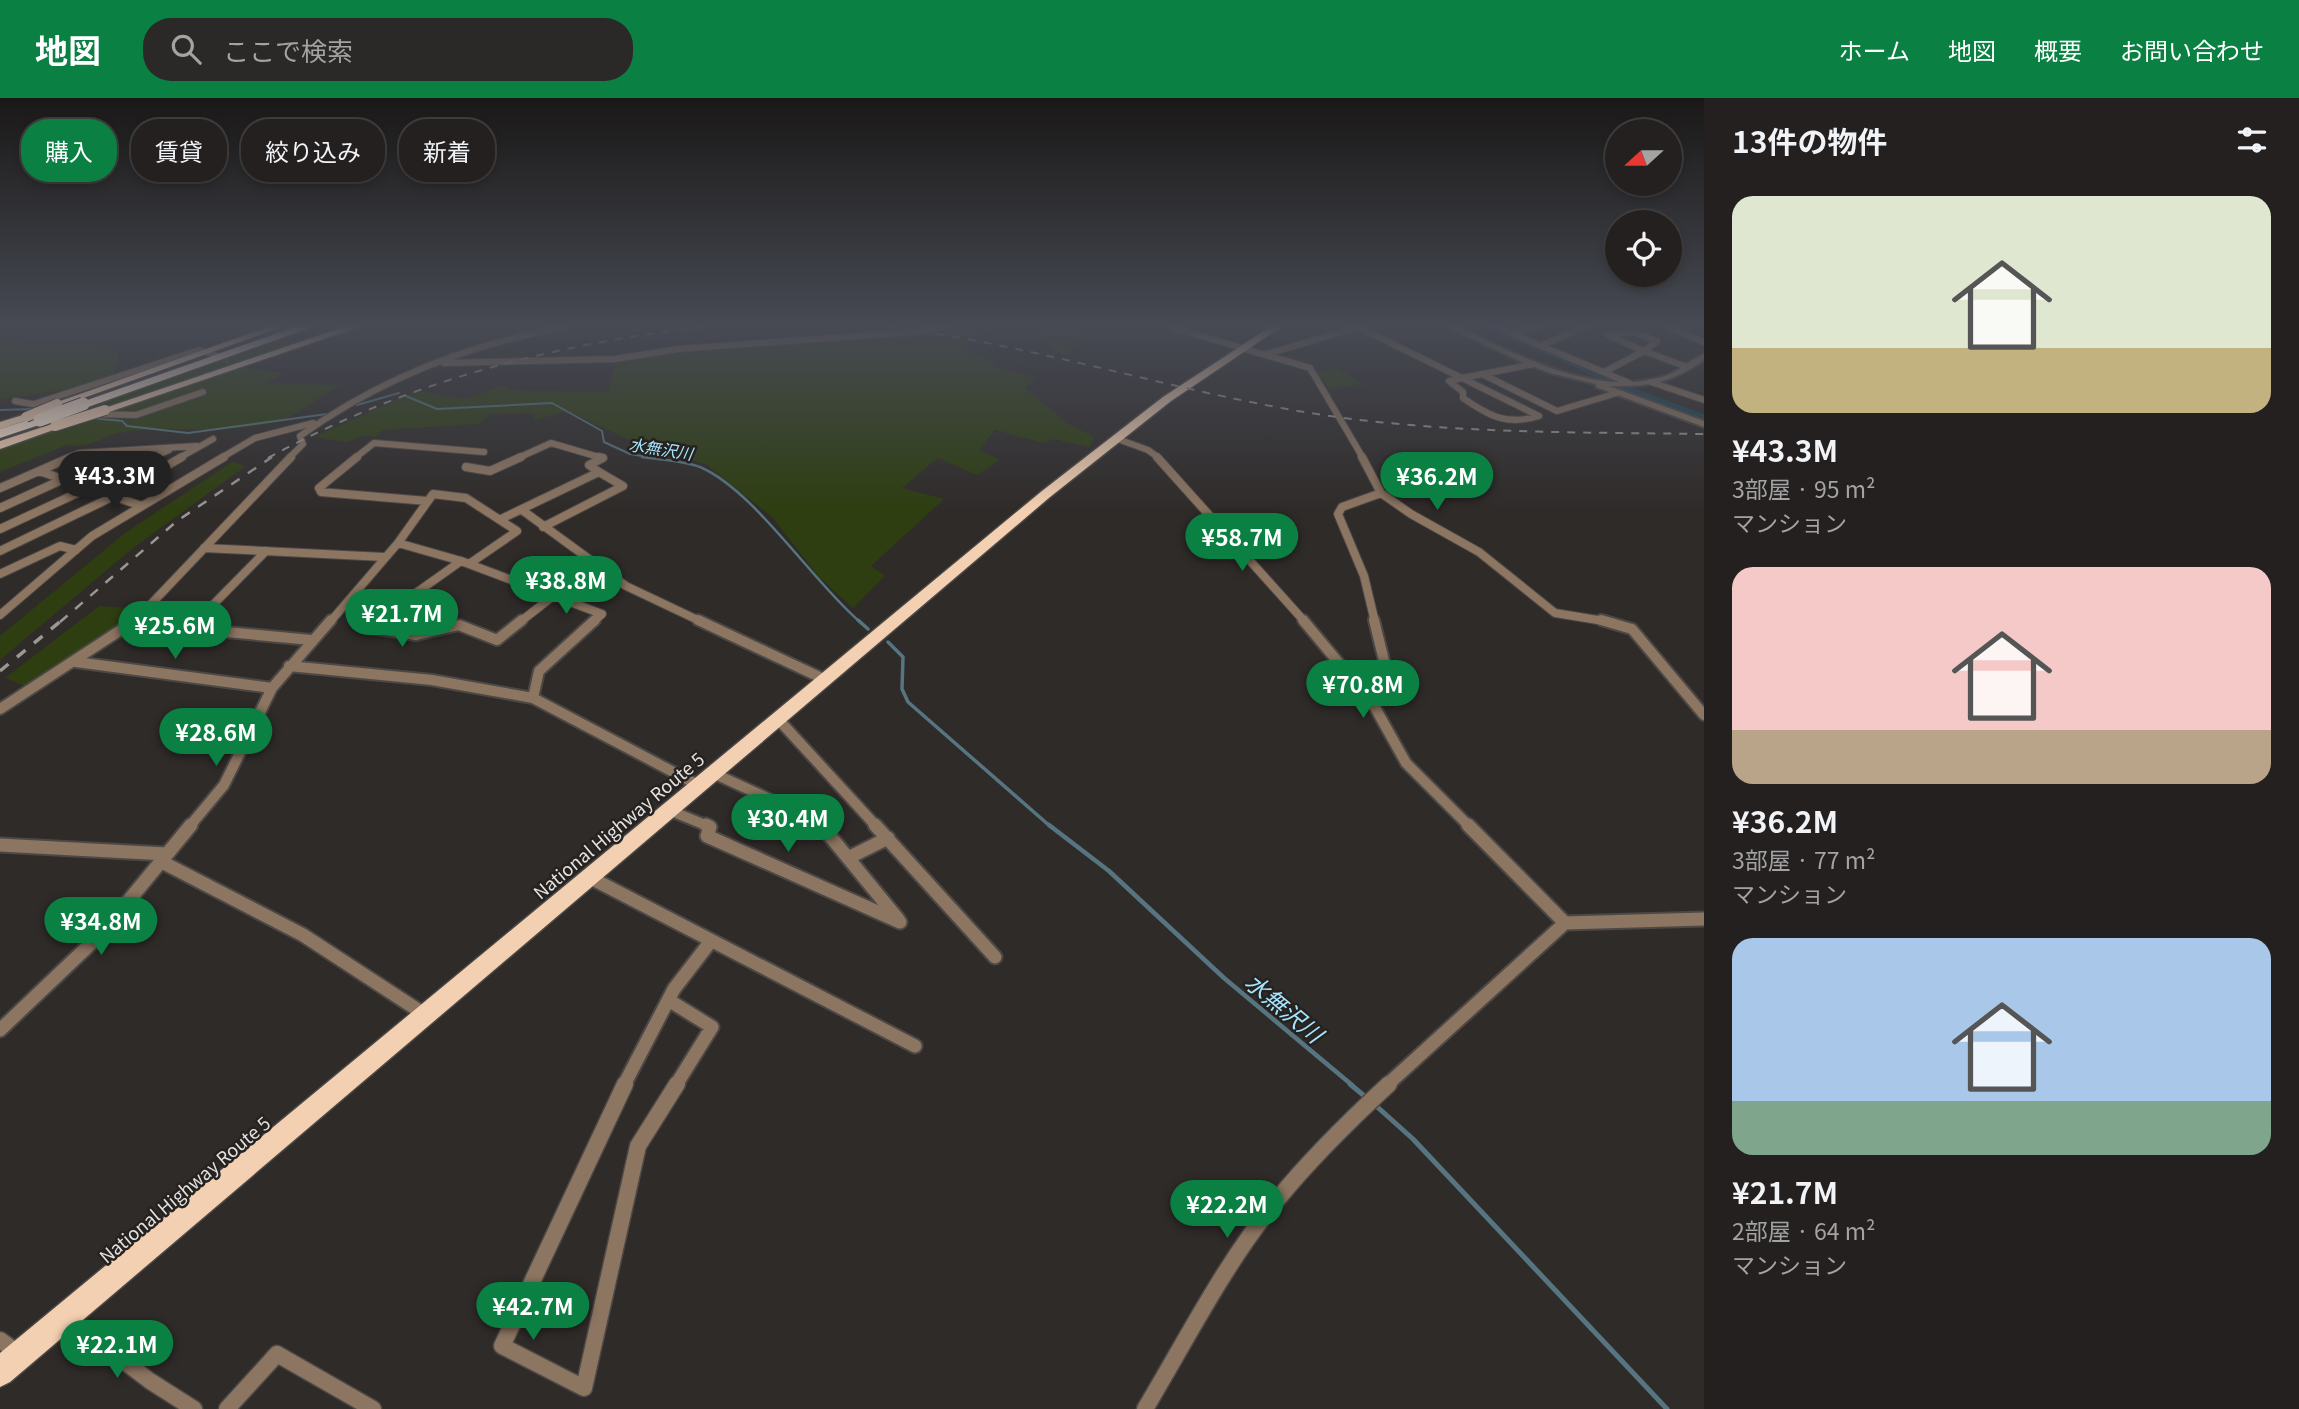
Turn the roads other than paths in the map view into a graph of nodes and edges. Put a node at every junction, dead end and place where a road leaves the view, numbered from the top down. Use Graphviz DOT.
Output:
graph roads {
  1 [pos="83,388"];
  2 [pos="104,388"];
  3 [pos="129,388"];
  4 [pos="166,388"];
  5 [pos="378,388"];
  6 [pos="1188,388"];
  7 [pos="1323,388"];
  8 [pos="1458,388"];
  9 [pos="1482,388"];
  10 [pos="1511,388"];
  11 [pos="1606,388"];
  12 [pos="1669,388"];
  13 [pos="203,392"];
  14 [pos="1617,393"];
  15 [pos="1704,400"];
  16 [pos="15,401"];
  17 [pos="33,405"];
  18 [pos="33,418"];
  19 [pos="316,423"];
  20 [pos="1704,424"];
  21 [pos="0,426"];
  22 [pos="0,433"];
  23 [pos="1115,438"];
  24 [pos="213,439"];
  25 [pos="0,445"];
  26 [pos="200,446"];
  27 [pos="175,448"];
  28 [pos="129,449"];
  29 [pos="484,452"];
  30 [pos="466,467"];
  31 [pos="39,471"];
  32 [pos="599,472"];
  33 [pos="64,479"];
  34 [pos="0,488"];
  35 [pos="87,488"];
  36 [pos="1381,493"];
  37 [pos="114,496"];
  38 [pos="427,501"];
  39 [pos="142,506"];
  40 [pos="0,508"];
  41 [pos="522,510"];
  42 [pos="501,519"];
  43 [pos="543,527"];
  44 [pos="0,528"];
  45 [pos="398,543"];
  46 [pos="204,548"];
  47 [pos="76,550"];
  48 [pos="0,551"];
  49 [pos="267,551"];
  50 [pos="384,557"];
  51 [pos="465,563"];
  52 [pos="0,574"];
  53 [pos="554,596"];
  54 [pos="0,615"];
  55 [pos="311,640"];
  56 [pos="76,662"];
  57 [pos="289,666"];
  58 [pos="826,680"];
  59 [pos="272,688"];
  60 [pos="533,698"];
  61 [pos="1373,704"];
  62 [pos="0,709"];
  63 [pos="1704,715"];
  64 [pos="778,719"];
  65 [pos="705,779"];
  66 [pos="669,810"];
  67 [pos="888,838"];
  68 [pos="0,845"];
  69 [pos="164,858"];
  70 [pos="848,858"];
  71 [pos="589,877"];
  72 [pos="1704,919"];
  73 [pos="1565,923"];
  74 [pos="711,941"];
  75 [pos="995,957"];
  76 [pos="670,1002"];
  77 [pos="424,1014"];
  78 [pos="0,1030"];
  79 [pos="915,1046"];
  80 [pos="64,1316"];
  81 [pos="0,1340"];
  82 [pos="20,1354"];
  83 [pos="0,1372"];
  84 [pos="194,1409"];
  85 [pos="227,1409"];
  86 [pos="373,1409"];
  87 [pos="1145,1409"];
  1 -- 17 [label="street"];
  2 -- 18 [label="highway, bridge"];
  3 -- 18 [label="highway, bridge"];
  4 -- 25 [label="highway, bridge"];
  5 -- 19 [label="street"];
  6 -- 23 [label="highway, National Highway Route 5"];
  7 -- 36 [label="street"];
  8 -- 9 [label="street"];
  10 -- 14 [label="street"];
  11 -- 14 [label="street"];
  12 -- 15 [label="street"];
  13 -- 17 [label="street"];
  14 -- 20 [label="street"];
  16 -- 17 [label="street"];
  18 -- 21 [label="highway"];
  18 -- 22 [label="highway"];
  19 -- 39 [label="street"];
  19 -- 46 [label="street"];
  23 -- 58 [label="highway, National Highway Route 5"];
  23 -- 61 [label="street"];
  24 -- 26 [label="street"];
  26 -- 27 [label="street"];
  26 -- 37 [label="street"];
  27 -- 28 [label="street"];
  27 -- 35 [label="street"];
  28 -- 31 [label="street"];
  28 -- 33 [label="street"];
  29 -- 38 [label="street"];
  30 -- 32 [label="street"];
  31 -- 33 [label="street"];
  31 -- 34 [label="street"];
  32 -- 41 [label="street"];
  32 -- 43 [label="street"];
  33 -- 35 [label="street"];
  33 -- 40 [label="street"];
  35 -- 37 [label="street"];
  35 -- 44 [label="street"];
  36 -- 61 [label="street"];
  36 -- 63 [label="street"];
  37 -- 39 [label="street"];
  37 -- 48 [label="street"];
  38 -- 42 [label="street"];
  38 -- 45 [label="street"];
  39 -- 47 [label="street"];
  41 -- 42 [label="street"];
  41 -- 43 [label="street"];
  42 -- 51 [label="street"];
  43 -- 58 [label="street"];
  45 -- 50 [label="street"];
  45 -- 51 [label="street"];
  46 -- 49 [label="street"];
  46 -- 56 [label="street"];
  47 -- 52 [label="street"];
  47 -- 54 [label="street"];
  49 -- 50 [label="street"];
  49 -- 55 [label="street"];
  50 -- 55 [label="street"];
  51 -- 53 [label="street"];
  51 -- 53 [label="street"];
  53 -- 60 [label="street"];
  55 -- 57 [label="street"];
  56 -- 59 [label="street"];
  56 -- 62 [label="street"];
  57 -- 59 [label="street"];
  57 -- 60 [label="street"];
  58 -- 64 [label="highway, National Highway Route 5"];
  59 -- 69 [label="street"];
  60 -- 65 [label="street"];
  61 -- 73 [label="street"];
  64 -- 65 [label="highway, National Highway Route 5"];
  64 -- 67 [label="street"];
  65 -- 66 [label="highway, National Highway Route 5"];
  65 -- 70 [label="street"];
  66 -- 70 [label="street"];
  66 -- 71 [label="highway, National Highway Route 5"];
  67 -- 70 [label="street"];
  67 -- 75 [label="street"];
  68 -- 69 [label="street"];
  69 -- 77 [label="street"];
  69 -- 78 [label="street"];
  71 -- 74 [label="street"];
  71 -- 77 [label="highway, National Highway Route 5"];
  72 -- 73 [label="street"];
  73 -- 87 [label="street"];
  74 -- 76 [label="street"];
  74 -- 79 [label="street"];
  76 -- 76 [label="street"];
  77 -- 80 [label="highway, National Highway Route 5"];
  80 -- 82 [label="highway, National Highway Route 5"];
  80 -- 84 [label="street"];
  81 -- 82 [label="street"];
  82 -- 83 [label="highway, National Highway Route 5"];
  85 -- 86 [label="street"];
}
